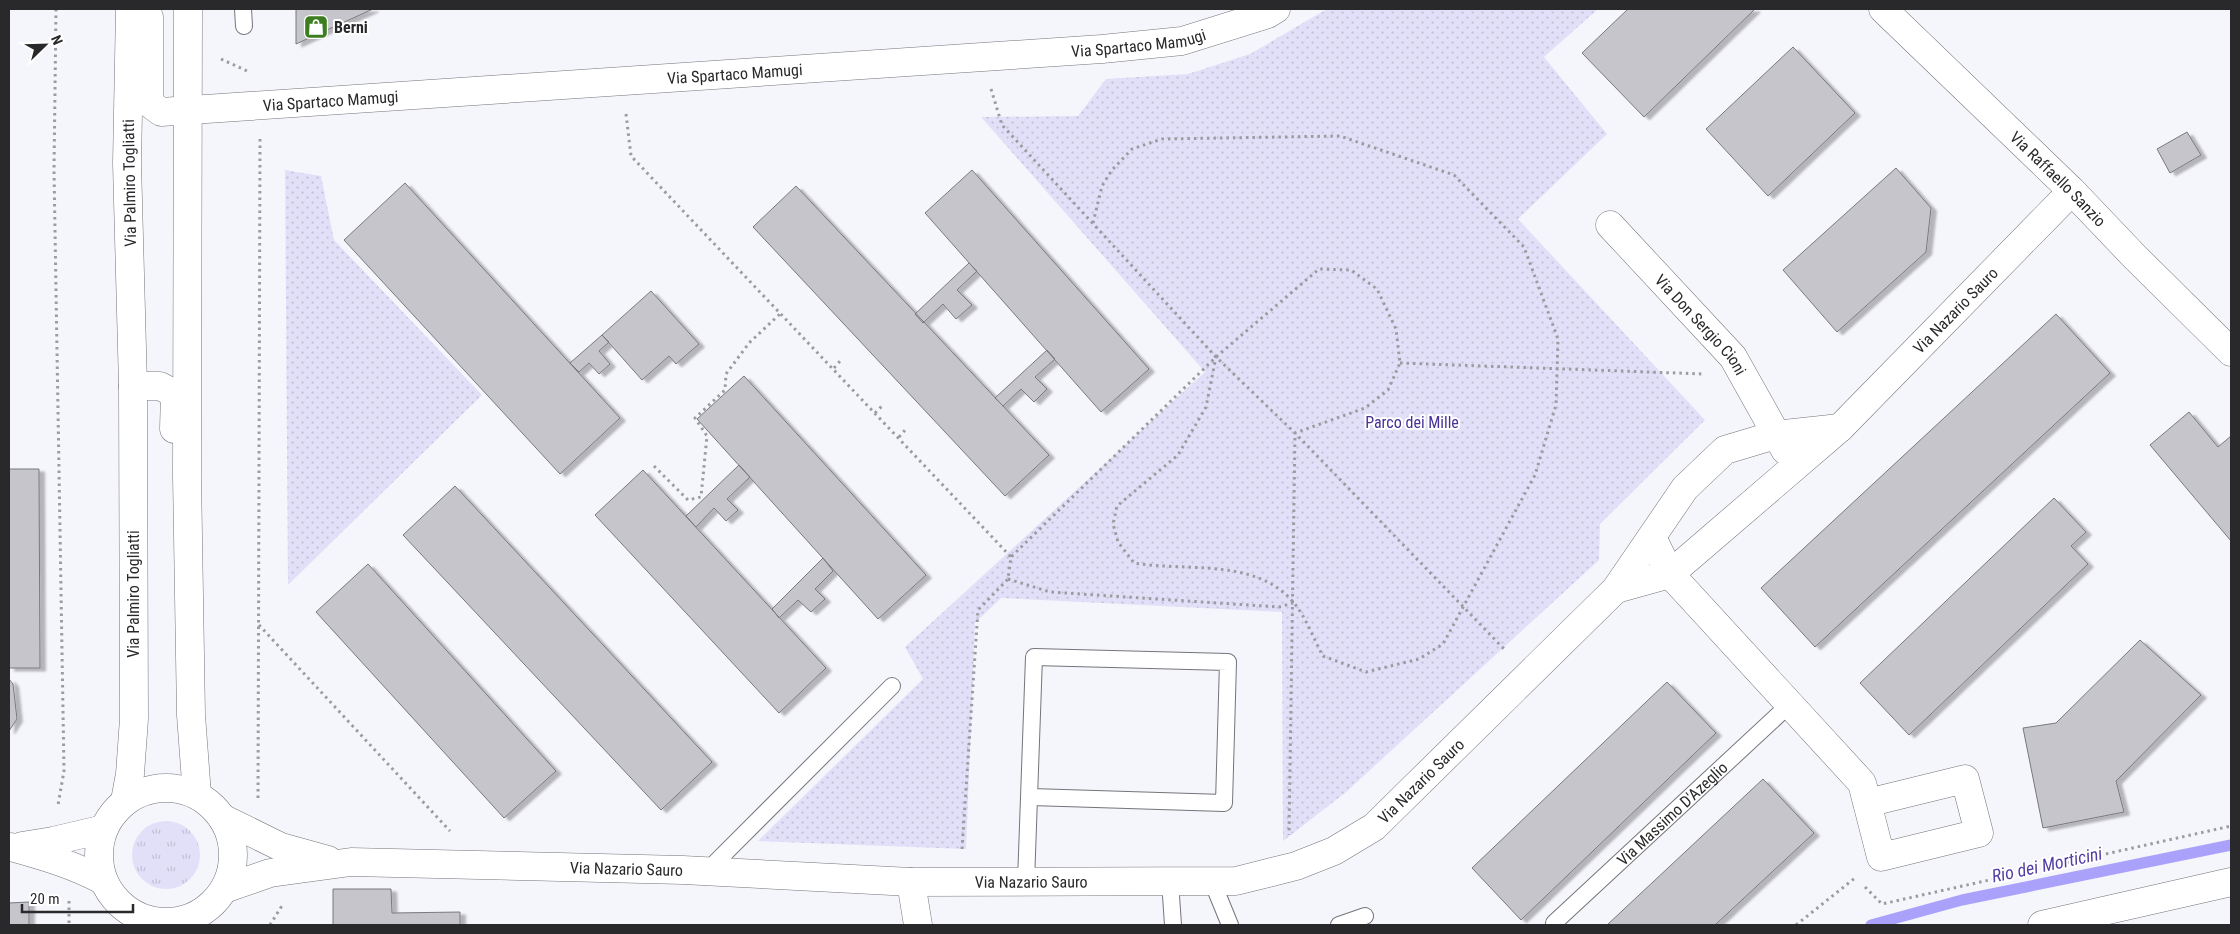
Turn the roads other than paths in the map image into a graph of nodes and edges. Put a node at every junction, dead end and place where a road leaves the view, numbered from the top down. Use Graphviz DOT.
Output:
graph roads {
  1 [pos="130,9"];
  2 [pos="145,9"];
  3 [pos="188,9"];
  4 [pos="243,9"];
  5 [pos="1276,9"];
  6 [pos="1883,9"];
  7 [pos="244,26"];
  8 [pos="189,111"];
  9 [pos="2072,191"];
  10 [pos="1610,225"];
  11 [pos="2231,352"];
  12 [pos="133,386"];
  13 [pos="1840,428"];
  14 [pos="1775,435"];
  15 [pos="1795,467"];
  16 [pos="188,476"];
  17 [pos="1652,537"];
  18 [pos="1670,574"];
  19 [pos="1616,588"];
  20 [pos="892,686"];
  21 [pos="1790,704"];
  22 [pos="197,795"];
  23 [pos="1031,797"];
  24 [pos="125,801"];
  25 [pos="1868,803"];
  26 [pos="222,818"];
  27 [pos="104,829"];
  28 [pos="10,847"];
  29 [pos="54,850"];
  30 [pos="339,862"];
  31 [pos="706,871"];
  32 [pos="104,881"];
  33 [pos="1170,881"];
  34 [pos="1212,881"];
  35 [pos="911,882"];
  36 [pos="1026,882"];
  37 [pos="2231,882"];
  38 [pos="224,890"];
  39 [pos="1365,916"];
  40 [pos="2108,918"];
  41 [pos="135,920"];
  42 [pos="196,920"];
  43 [pos="1554,923"];
  44 [pos="918,925"];
  45 [pos="1173,925"];
  46 [pos="1230,925"];
  47 [pos="1339,925"];
  48 [pos="2042,925"];
  1 -- 12 [label="street, Via Palmiro Togliatti"];
  2 -- 8 [label="street, Via Palmiro Togliatti"];
  3 -- 8 [label="street"];
  4 -- 7 [label="lane"];
  5 -- 8 [label="street, Via Spartaco Mamugi"];
  6 -- 9 [label="street, Via Raffaello Sanzio"];
  8 -- 16 [label="street"];
  9 -- 11 [label="street, Via Raffaello Sanzio"];
  9 -- 13 [label="street, Via Nazario Sauro"];
  10 -- 14 [label="street, Via Don Sergio Cioni"];
  12 -- 16 [label="street"];
  12 -- 24 [label="street, Via Palmiro Togliatti"];
  13 -- 14 [label="street, Via Nazario Sauro"];
  13 -- 15 [label="street, Via Nazario Sauro"];
  14 -- 15 [label="street, Via Don Sergio Cioni"];
  14 -- 17 [label="street, Via Nazario Sauro"];
  15 -- 18 [label="street, Via Nazario Sauro"];
  16 -- 22 [label="street"];
  17 -- 18 [label="street"];
  17 -- 19 [label="street, Via Nazario Sauro"];
  18 -- 19 [label="street, Via Nazario Sauro"];
  18 -- 21 [label="street"];
  19 -- 34 [label="street, Via Nazario Sauro"];
  20 -- 31 [label="lane"];
  21 -- 25 [label="street"];
  21 -- 43 [label="lane, Via Massimo D'Azeglio"];
  22 -- 24 [label="street"];
  22 -- 26 [label="street"];
  23 -- 23 [label="lane"];
  23 -- 36 [label="lane"];
  24 -- 27 [label="street"];
  25 -- 25 [label="street"];
  26 -- 30 [label="street, Via Nazario Sauro"];
  26 -- 38 [label="street"];
  27 -- 29 [label="street"];
  27 -- 32 [label="street"];
  28 -- 29 [label="street"];
  29 -- 32 [label="street"];
  30 -- 31 [label="street, Via Nazario Sauro"];
  30 -- 38 [label="street, Via Nazario Sauro"];
  31 -- 35 [label="street, Via Nazario Sauro"];
  32 -- 41 [label="street"];
  33 -- 34 [label="street, Via Nazario Sauro"];
  33 -- 36 [label="street, Via Nazario Sauro"];
  33 -- 45 [label="lane"];
  34 -- 46 [label="lane"];
  35 -- 36 [label="street, Via Nazario Sauro"];
  35 -- 44 [label="street"];
  37 -- 40 [label="street"];
  38 -- 42 [label="street"];
  39 -- 47 [label="lane"];
  40 -- 48 [label="street"];
  41 -- 42 [label="street"];
}
